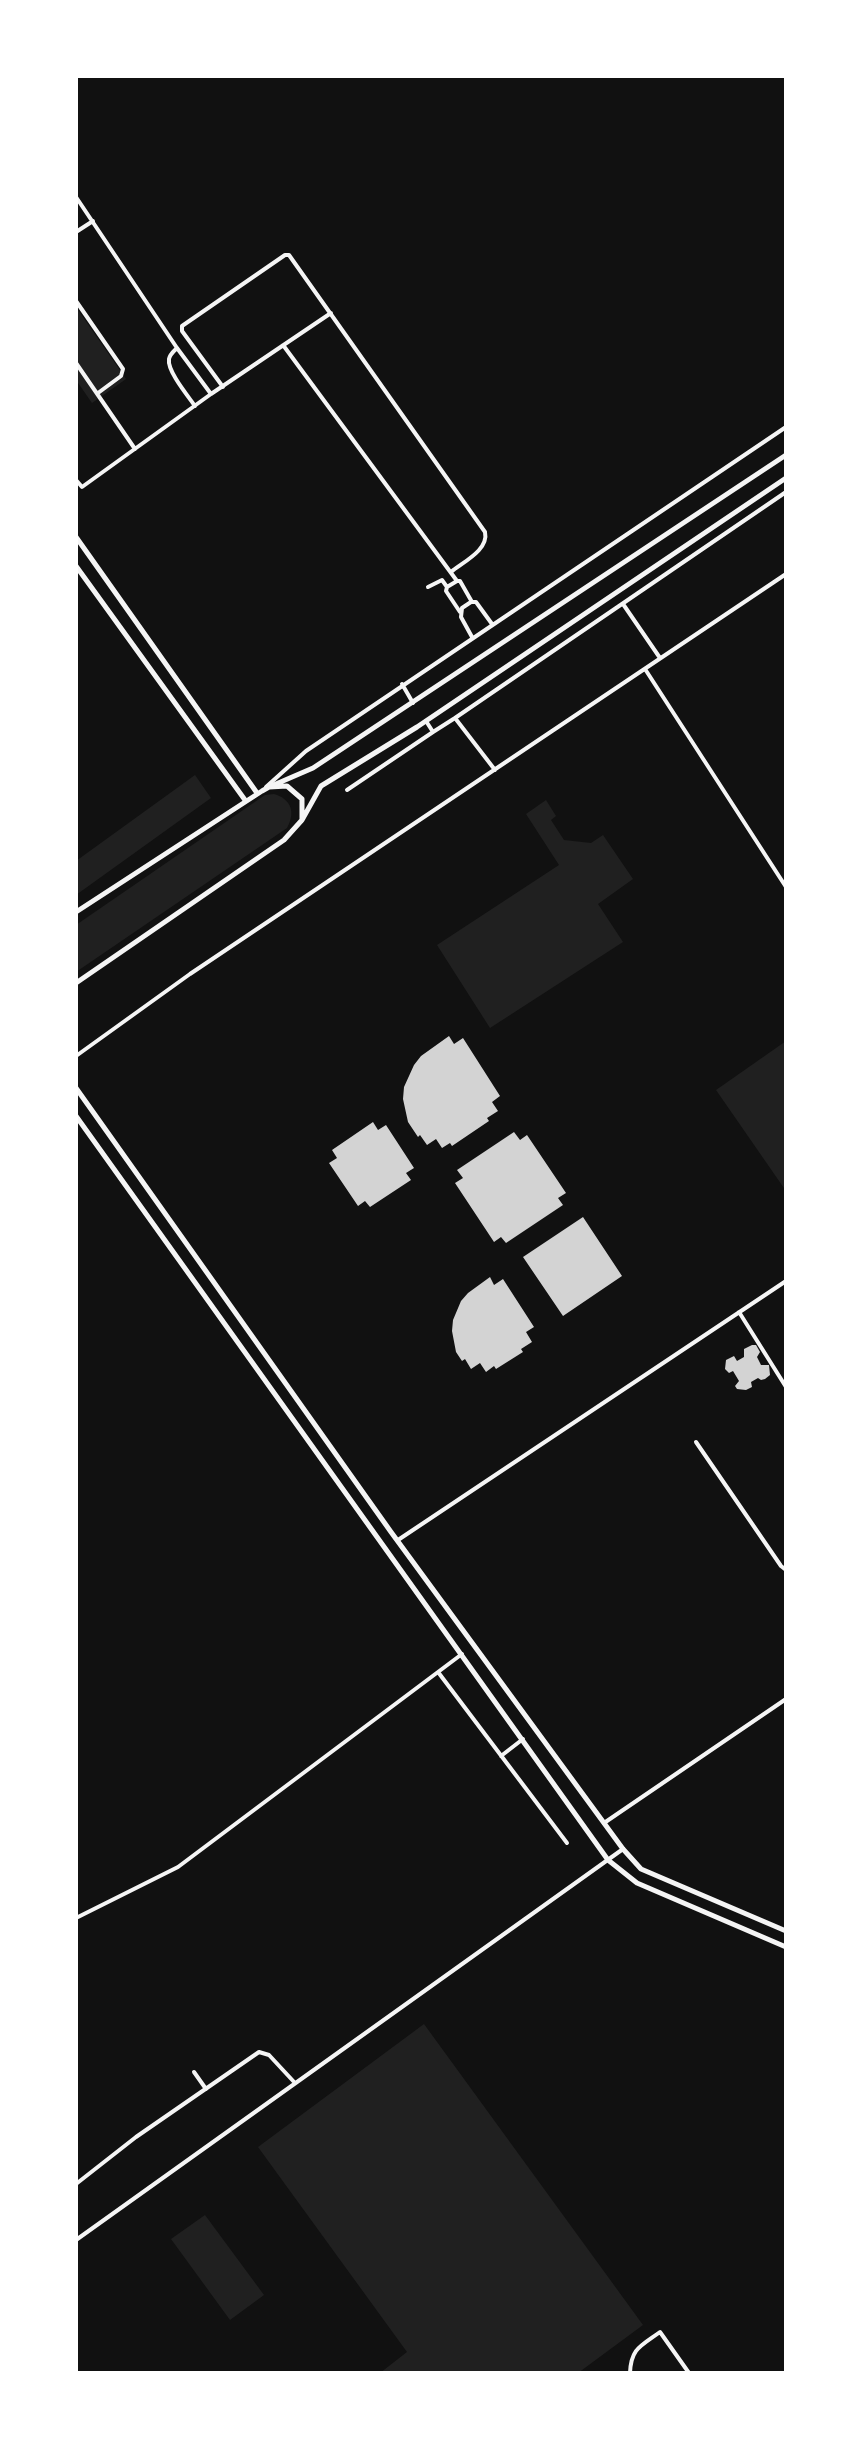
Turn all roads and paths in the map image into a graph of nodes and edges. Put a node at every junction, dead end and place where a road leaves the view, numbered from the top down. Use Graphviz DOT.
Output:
graph roads {
  1 [pos="76,197"];
  2 [pos="93,221"];
  3 [pos="76,232"];
  4 [pos="76,301"];
  5 [pos="331,313"];
  6 [pos="283,345"];
  7 [pos="177,348"];
  8 [pos="76,363"];
  9 [pos="223,387"];
  10 [pos="98,393"];
  11 [pos="211,394"];
  12 [pos="195,406"];
  13 [pos="786,427"];
  14 [pos="135,449"];
  15 [pos="786,455"];
  16 [pos="786,478"];
  17 [pos="76,480"];
  18 [pos="786,492"];
  19 [pos="76,537"];
  20 [pos="76,566"];
  21 [pos="451,572"];
  22 [pos="786,574"];
  23 [pos="457,581"];
  24 [pos="428,587"];
  25 [pos="447,587"];
  26 [pos="472,602"];
  27 [pos="623,604"];
  28 [pos="460,612"];
  29 [pos="492,624"];
  30 [pos="472,637"];
  31 [pos="661,658"];
  32 [pos="645,669"];
  33 [pos="402,684"];
  34 [pos="413,703"];
  35 [pos="455,718"];
  36 [pos="426,721"];
  37 [pos="433,732"];
  38 [pos="495,770"];
  39 [pos="269,787"];
  40 [pos="347,790"];
  41 [pos="259,792"];
  42 [pos="245,800"];
  43 [pos="302,820"];
  44 [pos="786,887"];
  45 [pos="76,912"];
  46 [pos="76,983"];
  47 [pos="76,1056"];
  48 [pos="76,1088"];
  49 [pos="76,1116"];
  50 [pos="786,1281"];
  51 [pos="739,1312"];
  52 [pos="786,1387"];
  53 [pos="696,1442"];
  54 [pos="372,1505"];
  55 [pos="361,1513"];
  56 [pos="398,1540"];
  57 [pos="786,1570"];
  58 [pos="462,1654"];
  59 [pos="438,1672"];
  60 [pos="786,1699"];
  61 [pos="523,1739"];
  62 [pos="501,1756"];
  63 [pos="604,1823"];
  64 [pos="567,1843"];
  65 [pos="623,1849"];
  66 [pos="608,1860"];
  67 [pos="76,1918"];
  68 [pos="786,1931"];
  69 [pos="786,1947"];
  70 [pos="194,2072"];
  71 [pos="295,2083"];
  72 [pos="206,2089"];
  73 [pos="76,2184"];
  74 [pos="76,2240"];
  75 [pos="630,2373"];
  76 [pos="689,2373"];
  1 -- 2 [label="street"];
  2 -- 3 [label="street"];
  2 -- 7 [label="street"];
  4 -- 10 [label="street"];
  5 -- 6 [label="street"];
  5 -- 9 [label="street"];
  5 -- 21 [label="street"];
  6 -- 9 [label="street"];
  6 -- 21 [label="street"];
  7 -- 11 [label="street"];
  7 -- 12 [label="street"];
  8 -- 10 [label="street"];
  9 -- 11 [label="street"];
  10 -- 14 [label="street"];
  11 -- 12 [label="street"];
  12 -- 14 [label="street"];
  13 -- 29 [label="street"];
  14 -- 17 [label="street"];
  15 -- 34 [label="street"];
  16 -- 36 [label="street"];
  18 -- 27 [label="street"];
  19 -- 41 [label="street"];
  20 -- 42 [label="street"];
  21 -- 23 [label="street"];
  22 -- 31 [label="street"];
  23 -- 25 [label="street"];
  23 -- 26 [label="street"];
  24 -- 25 [label="street"];
  25 -- 28 [label="street"];
  26 -- 28 [label="street"];
  26 -- 29 [label="street"];
  27 -- 31 [label="street"];
  27 -- 35 [label="street"];
  28 -- 30 [label="street"];
  29 -- 30 [label="street"];
  30 -- 33 [label="street"];
  31 -- 32 [label="street"];
  32 -- 38 [label="street"];
  32 -- 44 [label="street"];
  33 -- 34 [label="street"];
  33 -- 41 [label="street"];
  34 -- 39 [label="street"];
  35 -- 37 [label="street"];
  35 -- 38 [label="street"];
  36 -- 37 [label="street"];
  36 -- 43 [label="street"];
  37 -- 40 [label="street"];
  38 -- 47 [label="street"];
  39 -- 41 [label="street"];
  39 -- 43 [label="street"];
  41 -- 42 [label="street"];
  42 -- 45 [label="street"];
  43 -- 46 [label="street"];
  48 -- 54 [label="street"];
  49 -- 55 [label="street"];
  50 -- 51 [label="street"];
  51 -- 52 [label="street"];
  51 -- 56 [label="street"];
  53 -- 57 [label="street"];
  54 -- 55 [label="street"];
  54 -- 56 [label="street"];
  55 -- 58 [label="street"];
  56 -- 63 [label="street"];
  58 -- 59 [label="street"];
  58 -- 61 [label="street"];
  59 -- 62 [label="street"];
  59 -- 67 [label="street"];
  60 -- 63 [label="street"];
  61 -- 62 [label="street"];
  61 -- 66 [label="street"];
  62 -- 64 [label="street"];
  63 -- 65 [label="street"];
  65 -- 66 [label="street"];
  65 -- 68 [label="street"];
  66 -- 69 [label="street"];
  66 -- 71 [label="street"];
  70 -- 72 [label="street"];
  71 -- 72 [label="street"];
  71 -- 74 [label="street"];
  72 -- 73 [label="street"];
  75 -- 76 [label="street"];
}
